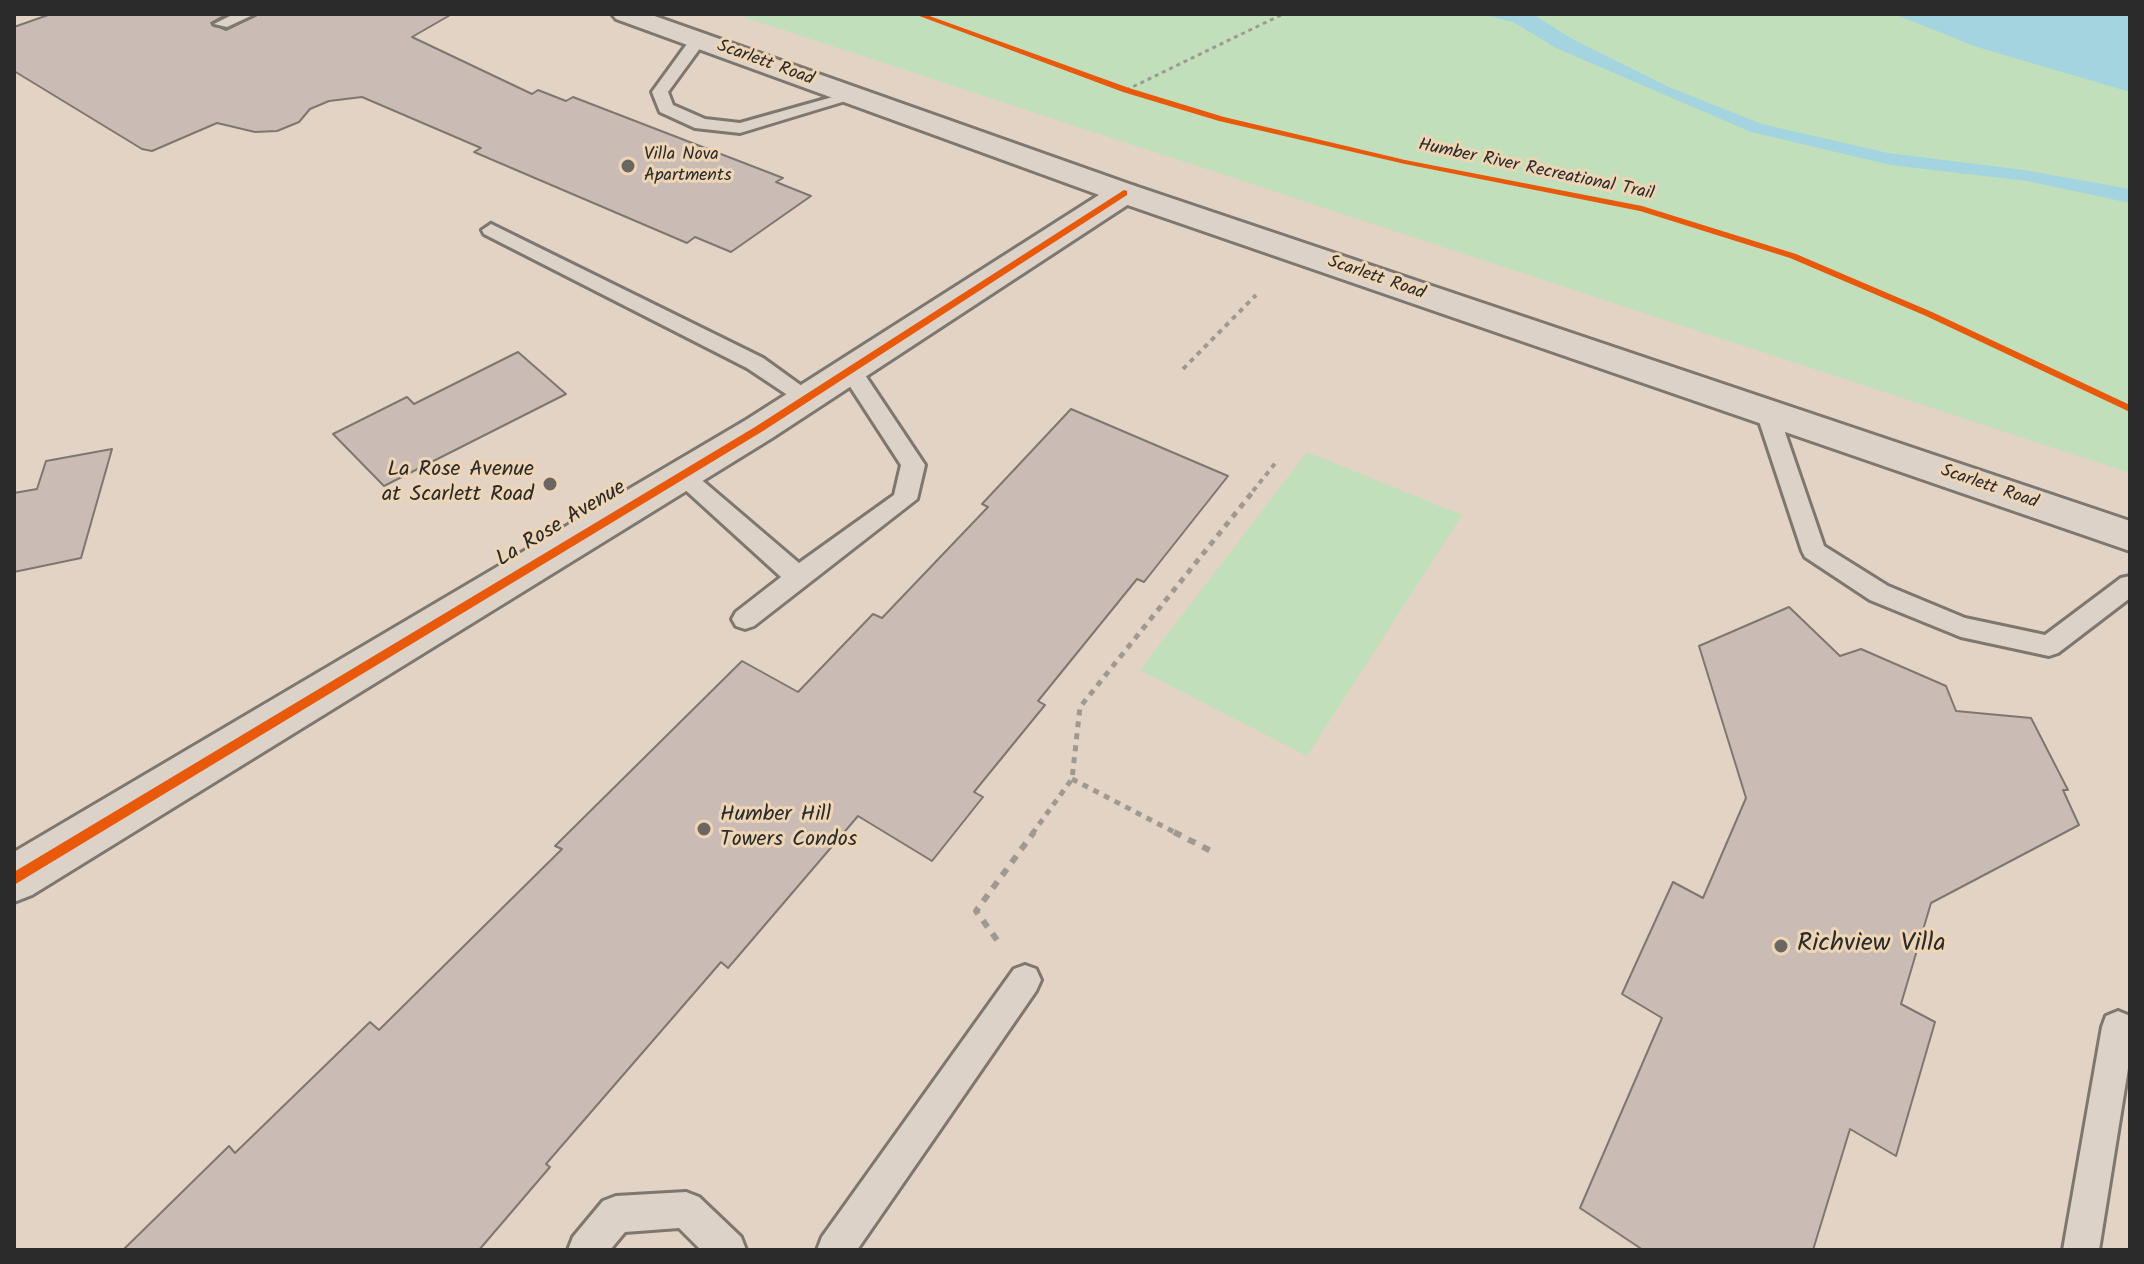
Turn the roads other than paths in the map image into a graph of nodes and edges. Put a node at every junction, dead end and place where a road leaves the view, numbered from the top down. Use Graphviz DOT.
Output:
graph roads {
  1 [pos="247,14"];
  2 [pos="625,14"];
  3 [pos="222,24"];
  4 [pos="698,40"];
  5 [pos="854,96"];
  6 [pos="1124,193"];
  7 [pos="491,230"];
  8 [pos="849,368"];
  9 [pos="806,397"];
  10 [pos="1767,412"];
  11 [pos="682,476"];
  12 [pos="2130,536"];
  13 [pos="798,577"];
  14 [pos="2130,585"];
  15 [pos="745,619"];
  16 [pos="14,879"];
  17 [pos="1025,980"];
  18 [pos="2130,1034"];
  19 [pos="586,1250"];
  20 [pos="728,1250"];
  21 [pos="835,1250"];
  22 [pos="2081,1250"];
  1 -- 3 [label="lane"];
  2 -- 4 [label="main road, Scarlett Road"];
  4 -- 5 [label="main road, Scarlett Road"];
  4 -- 5 [label="lane"];
  5 -- 6 [label="main road, Scarlett Road"];
  6 -- 8 [label="main road, La Rose Avenue"];
  6 -- 10 [label="main road, Scarlett Road"];
  7 -- 9 [label="lane"];
  8 -- 9 [label="main road, La Rose Avenue"];
  8 -- 13 [label="lane"];
  9 -- 11 [label="main road, La Rose Avenue"];
  10 -- 12 [label="main road, Scarlett Road"];
  10 -- 14 [label="lane"];
  11 -- 13 [label="lane"];
  11 -- 16 [label="main road, La Rose Avenue"];
  13 -- 15 [label="lane"];
  17 -- 21 [label="lane"];
  18 -- 22 [label="lane"];
  19 -- 20 [label="lane"];
}
